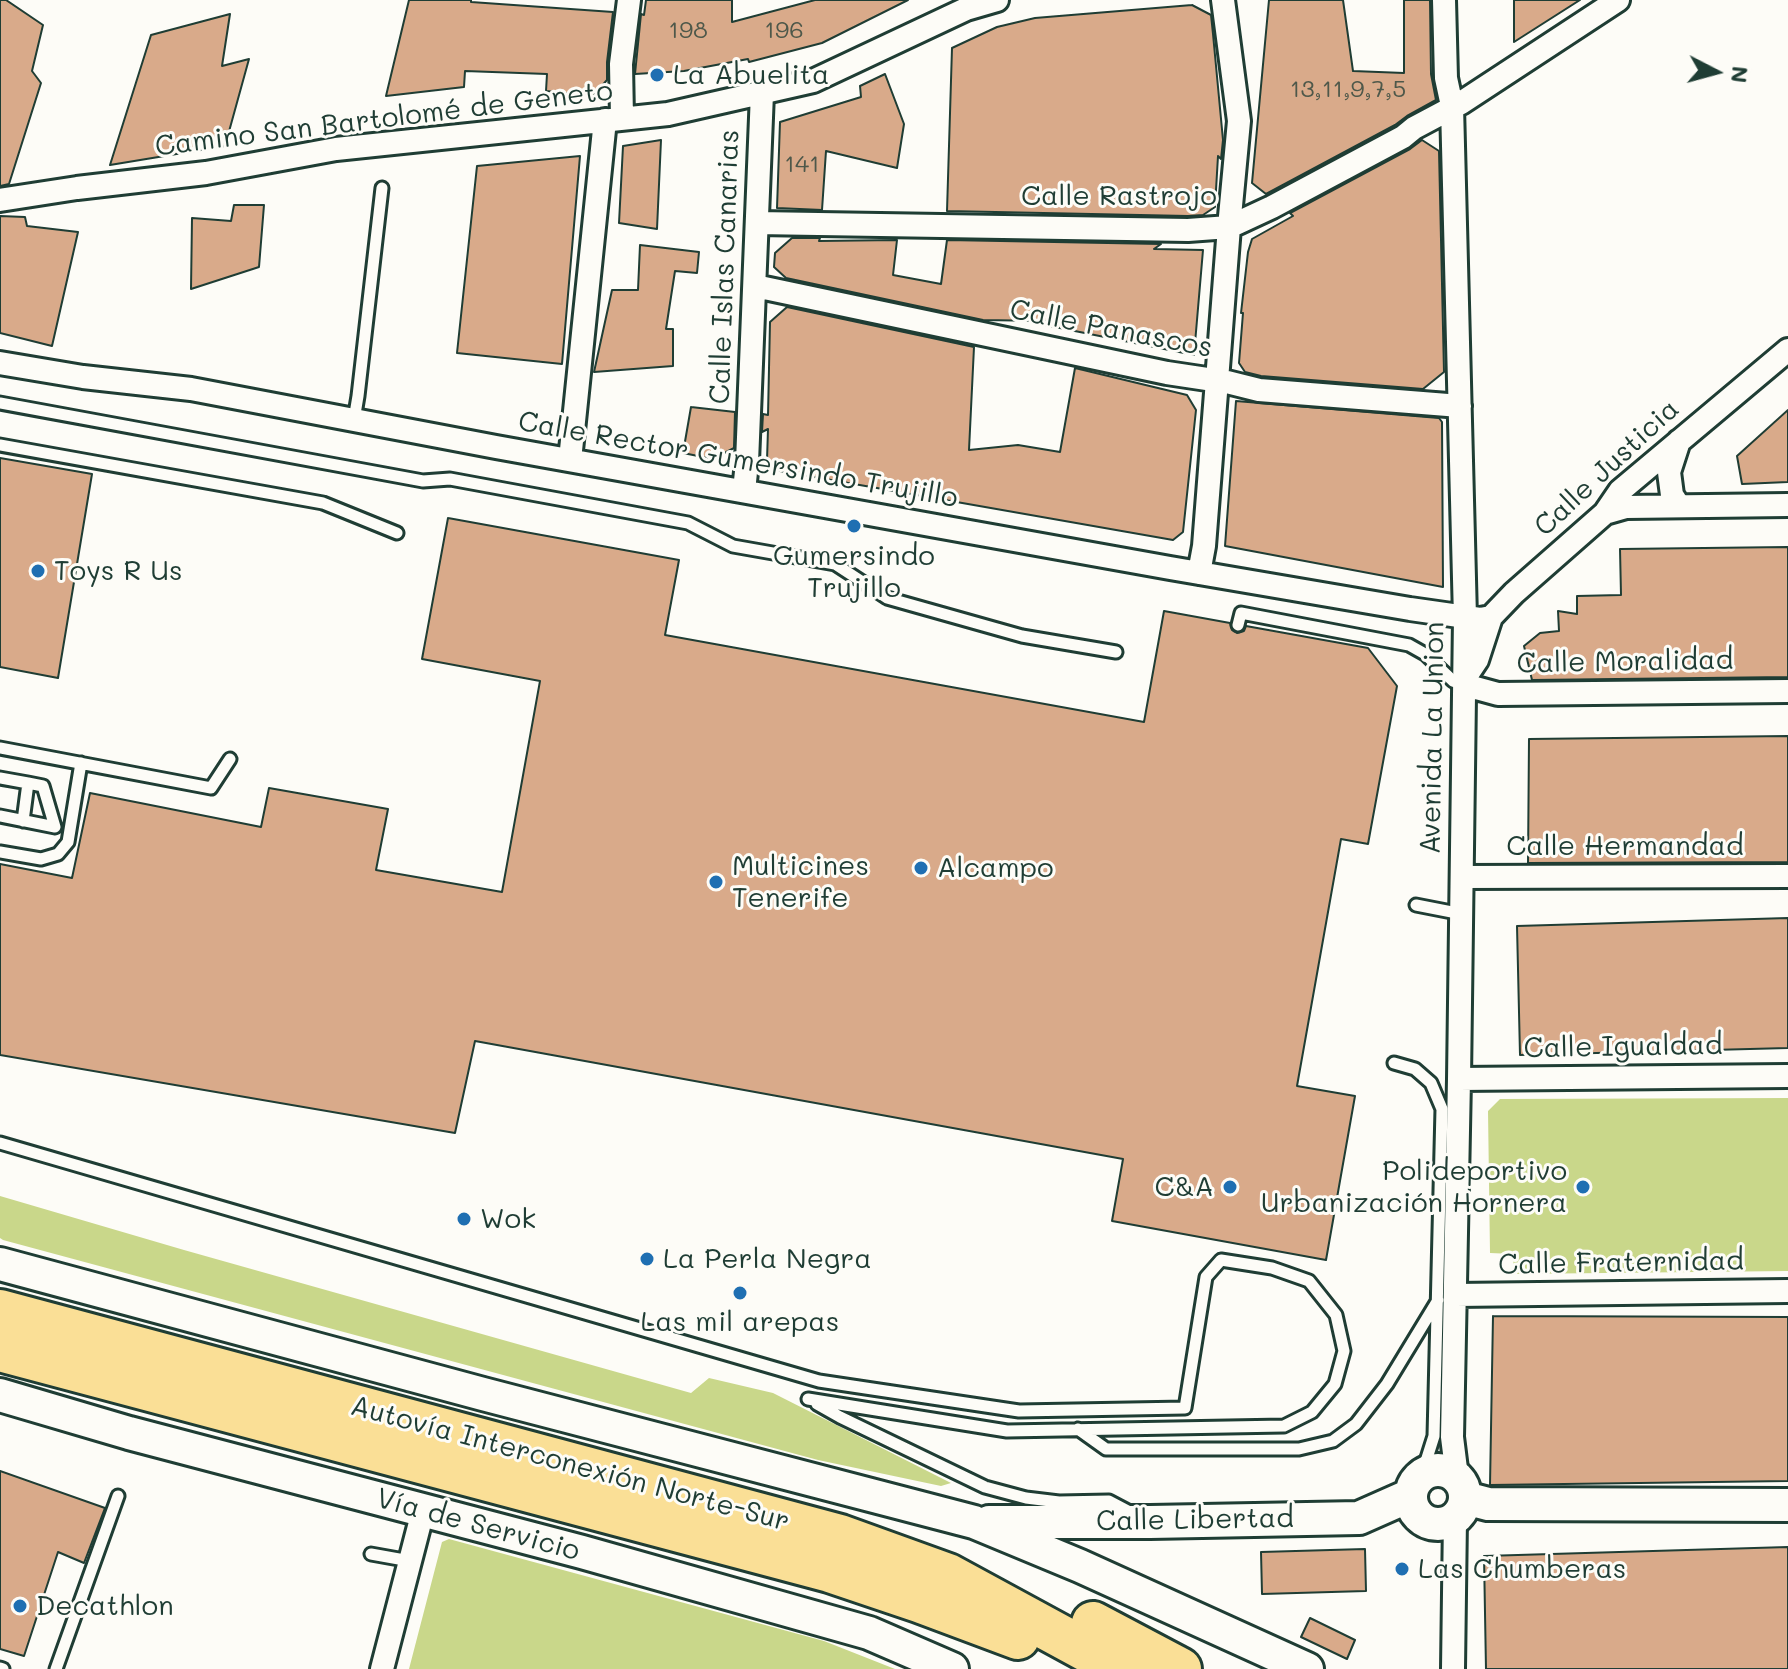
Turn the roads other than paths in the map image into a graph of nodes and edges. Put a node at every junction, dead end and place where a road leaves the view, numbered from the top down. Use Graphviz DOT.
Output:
graph roads {
  1 [pos="629,0"];
  2 [pos="997,0"];
  3 [pos="1223,0"];
  4 [pos="1444,0"];
  5 [pos="1618,0"];
  6 [pos="762,93"];
  7 [pos="1452,106"];
  8 [pos="613,119"];
  9 [pos="382,188"];
  10 [pos="0,200"];
  11 [pos="757,223"];
  12 [pos="1229,227"];
  13 [pos="755,286"];
  14 [pos="1788,350"];
  15 [pos="0,363"];
  16 [pos="1217,382"];
  17 [pos="0,403"];
  18 [pos="1460,406"];
  19 [pos="354,420"];
  20 [pos="1680,440"];
  21 [pos="0,445"];
  22 [pos="570,460"];
  23 [pos="744,491"];
  24 [pos="1788,505"];
  25 [pos="1679,506"];
  26 [pos="1605,513"];
  27 [pos="397,533"];
  28 [pos="1199,573"];
  29 [pos="1464,583"];
  30 [pos="1514,593"];
  31 [pos="1491,617"];
  32 [pos="1465,618"];
  33 [pos="1238,625"];
  34 [pos="1116,652"];
  35 [pos="1465,682"];
  36 [pos="1788,691"];
  37 [pos="0,748"];
  38 [pos="230,759"];
  39 [pos="81,763"];
  40 [pos="0,778"];
  41 [pos="28,783"];
  42 [pos="0,816"];
  43 [pos="23,821"];
  44 [pos="0,852"];
  45 [pos="1788,876"];
  46 [pos="1462,877"];
  47 [pos="1416,905"];
  48 [pos="1462,914"];
  49 [pos="1394,1063"];
  50 [pos="1788,1076"];
  51 [pos="1459,1079"];
  52 [pos="1431,1083"];
  53 [pos="0,1143"];
  54 [pos="7,1264"];
  55 [pos="1788,1291"];
  56 [pos="1447,1298"];
  57 [pos="0,1311"];
  58 [pos="0,1350"];
  59 [pos="0,1395"];
  60 [pos="1078,1429"];
  61 [pos="1416,1484"];
  62 [pos="118,1496"];
  63 [pos="1459,1498"];
  64 [pos="1788,1505"];
  65 [pos="423,1511"];
  66 [pos="974,1522"];
  67 [pos="1150,1522"];
  68 [pos="371,1554"];
  69 [pos="410,1561"];
  70 [pos="934,1588"];
  71 [pos="56,1669"];
  72 [pos="382,1669"];
  73 [pos="952,1669"];
  74 [pos="1018,1669"];
  75 [pos="1075,1669"];
  76 [pos="1121,1669"];
  77 [pos="1180,1669"];
  78 [pos="1307,1669"];
  79 [pos="1453,1669"];
  1 -- 8 [label="street"];
  2 -- 6 [label="street, Camino San Bartolomé de Geneto"];
  3 -- 12 [label="street"];
  4 -- 7 [label="street, Avenida La Union"];
  5 -- 7 [label="street, Calle Rastrojo"];
  6 -- 8 [label="street, Camino San Bartolomé de Geneto"];
  6 -- 11 [label="street, Calle Islas Canarias"];
  7 -- 12 [label="street, Calle Rastrojo"];
  7 -- 18 [label="street, Avenida La Union"];
  8 -- 10 [label="street, Camino San Bartolomé de Geneto"];
  8 -- 22 [label="street"];
  9 -- 19 [label="lane"];
  11 -- 12 [label="street, Calle Rastrojo"];
  11 -- 13 [label="street, Calle Islas Canarias"];
  12 -- 16 [label="street"];
  13 -- 16 [label="street, Calle Panascos"];
  13 -- 23 [label="street, Calle Islas Canarias"];
  14 -- 20 [label="street, Calle Justicia"];
  15 -- 19 [label="street, Calle Rector Gumersindo Trujillo"];
  16 -- 18 [label="street, Calle Panascos"];
  16 -- 28 [label="street"];
  17 -- 34 [label="lane"];
  18 -- 29 [label="street, Avenida La Union"];
  19 -- 22 [label="street, Calle Rector Gumersindo Trujillo"];
  20 -- 25 [label="street"];
  20 -- 26 [label="street, Calle Justicia"];
  21 -- 27 [label="lane"];
  22 -- 23 [label="street, Calle Rector Gumersindo Trujillo"];
  23 -- 28 [label="street, Calle Rector Gumersindo Trujillo"];
  24 -- 25 [label="street"];
  25 -- 26 [label="street"];
  26 -- 30 [label="street, Calle Justicia"];
  28 -- 32 [label="street, Calle Rector Gumersindo Trujillo"];
  29 -- 30 [label="street"];
  29 -- 32 [label="street, Avenida La Union"];
  30 -- 31 [label="street, Calle Justicia"];
  31 -- 32 [label="street"];
  31 -- 35 [label="street"];
  32 -- 35 [label="street, Avenida La Union"];
  33 -- 35 [label="lane"];
  35 -- 36 [label="street, Calle Moralidad"];
  35 -- 46 [label="street, Avenida La Union"];
  37 -- 39 [label="lane"];
  38 -- 39 [label="lane"];
  39 -- 44 [label="lane"];
  40 -- 41 [label="lane"];
  41 -- 43 [label="lane"];
  41 -- 43 [label="lane"];
  42 -- 43 [label="lane"];
  45 -- 46 [label="street, Calle Hermandad"];
  46 -- 48 [label="street, Avenida La Union"];
  47 -- 48 [label="lane"];
  48 -- 51 [label="street, Avenida La Union"];
  49 -- 52 [label="lane"];
  50 -- 51 [label="street, Calle Igualdad"];
  51 -- 52 [label="lane"];
  51 -- 56 [label="street, Avenida La Union"];
  52 -- 56 [label="lane"];
  53 -- 60 [label="lane"];
  54 -- 66 [label="street"];
  55 -- 56 [label="street, Calle Fraternidad"];
  56 -- 60 [label="lane"];
  56 -- 61 [label="lane"];
  56 -- 63 [label="street, Avenida La Union"];
  57 -- 70 [label="highway, Autovía Interconexión Norte-Sur"];
  58 -- 70 [label="highway, Autovía Interconexión Norte-Sur"];
  59 -- 65 [label="street, Vía de Servicio"];
  60 -- 67 [label="lane"];
  61 -- 63 [label="street"];
  61 -- 63 [label="street"];
  61 -- 67 [label="street, Calle Libertad"];
  62 -- 71 [label="lane"];
  63 -- 64 [label="street"];
  63 -- 79 [label="street, Avenida La Union"];
  65 -- 69 [label="street"];
  65 -- 73 [label="street, Vía de Servicio"];
  66 -- 67 [label="street, Calle Libertad"];
  66 -- 78 [label="street"];
  68 -- 69 [label="lane"];
  69 -- 72 [label="street"];
  70 -- 74 [label="highway"];
  70 -- 75 [label="highway, Autovía Interconexión Norte-Sur"];
  70 -- 76 [label="highway, Autovía Interconexión Norte-Sur"];
  70 -- 77 [label="highway"];
}
